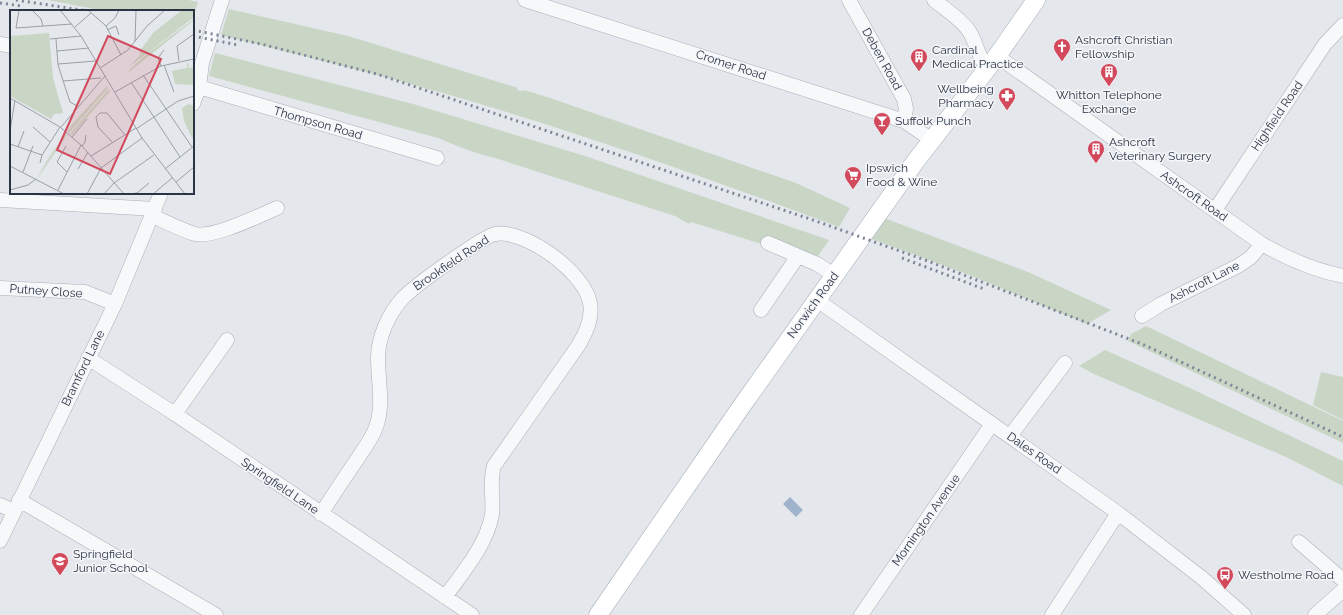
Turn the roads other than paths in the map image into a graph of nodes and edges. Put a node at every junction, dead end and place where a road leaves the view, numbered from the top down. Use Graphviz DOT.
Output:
graph roads {
  1 [pos="222,0"];
  2 [pos="525,0"];
  3 [pos="849,0"];
  4 [pos="934,0"];
  5 [pos="1036,0"];
  6 [pos="1343,25"];
  7 [pos="0,44"];
  8 [pos="10,46"];
  9 [pos="992,62"];
  10 [pos="199,87"];
  11 [pos="194,101"];
  12 [pos="904,121"];
  13 [pos="932,140"];
  14 [pos="437,158"];
  15 [pos="161,194"];
  16 [pos="0,200"];
  17 [pos="276,208"];
  18 [pos="1214,210"];
  19 [pos="154,213"];
  20 [pos="768,243"];
  21 [pos="1262,244"];
  22 [pos="798,256"];
  23 [pos="834,275"];
  24 [pos="1343,276"];
  25 [pos="0,288"];
  26 [pos="817,300"];
  27 [pos="115,304"];
  28 [pos="761,310"];
  29 [pos="1142,316"];
  30 [pos="228,340"];
  31 [pos="88,358"];
  32 [pos="1065,363"];
  33 [pos="175,414"];
  34 [pos="992,424"];
  35 [pos="1010,436"];
  36 [pos="0,505"];
  37 [pos="16,505"];
  38 [pos="1118,512"];
  39 [pos="321,514"];
  40 [pos="0,541"];
  41 [pos="1299,542"];
  42 [pos="1343,580"];
  43 [pos="1343,590"];
  44 [pos="445,597"];
  45 [pos="216,615"];
  46 [pos="472,615"];
  47 [pos="598,615"];
  48 [pos="861,615"];
  49 [pos="1052,615"];
  50 [pos="1244,615"];
  51 [pos="1314,615"];
  1 -- 10 [label="street"];
  2 -- 12 [label="street, Cromer Road"];
  3 -- 12 [label="street, Deben Road"];
  4 -- 9 [label="street"];
  5 -- 9 [label="main road, Norwich Road"];
  6 -- 18 [label="street, Highfield Road"];
  7 -- 8 [label="street"];
  9 -- 13 [label="main road, Norwich Road"];
  9 -- 18 [label="street, Ashcroft Road"];
  10 -- 11 [label="street"];
  10 -- 14 [label="street, Thompson Road"];
  12 -- 13 [label="street, Cromer Road"];
  13 -- 23 [label="main road, Norwich Road"];
  15 -- 19 [label="street, Bramford Lane"];
  16 -- 19 [label="street"];
  17 -- 19 [label="street"];
  18 -- 21 [label="street, Ashcroft Road"];
  19 -- 27 [label="street, Bramford Lane"];
  20 -- 22 [label="street"];
  21 -- 24 [label="street, Ashcroft Road"];
  21 -- 29 [label="street, Ashcroft Lane"];
  22 -- 23 [label="street"];
  22 -- 28 [label="street"];
  23 -- 26 [label="main road, Norwich Road"];
  25 -- 27 [label="street, Putney Close"];
  26 -- 34 [label="street, Dales Road"];
  26 -- 47 [label="main road, Norwich Road"];
  27 -- 31 [label="street, Bramford Lane"];
  30 -- 33 [label="street"];
  31 -- 33 [label="street, Springfield Lane"];
  31 -- 37 [label="street, Bramford Lane"];
  32 -- 35 [label="street"];
  33 -- 39 [label="street, Springfield Lane"];
  34 -- 35 [label="street, Dales Road"];
  34 -- 48 [label="street, Mornington Avenue"];
  35 -- 38 [label="street, Dales Road"];
  36 -- 37 [label="street"];
  37 -- 40 [label="street, Bramford Lane"];
  37 -- 45 [label="street"];
  38 -- 49 [label="street"];
  38 -- 50 [label="street, Dales Road"];
  39 -- 44 [label="street, Springfield Lane"];
  39 -- 44 [label="street, Brookfield Road"];
  41 -- 42 [label="street"];
  43 -- 51 [label="street"];
  44 -- 46 [label="street, Springfield Lane"];
}
